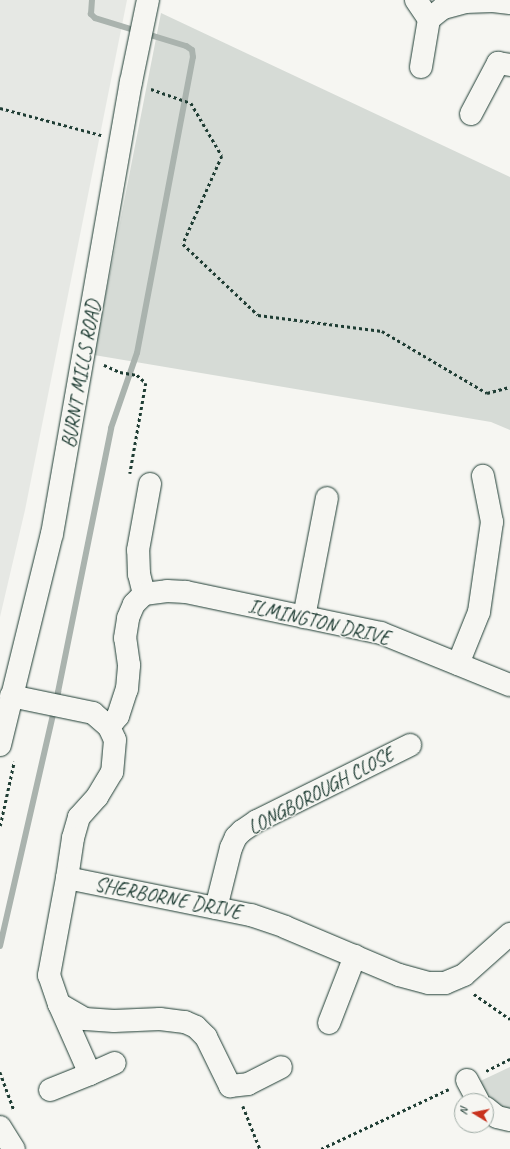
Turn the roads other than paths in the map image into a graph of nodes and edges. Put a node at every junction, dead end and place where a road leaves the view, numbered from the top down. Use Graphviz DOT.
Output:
graph roads {
  1 [pos="416,0"];
  2 [pos="148,1"];
  3 [pos="465,1"];
  4 [pos="510,3"];
  5 [pos="429,19"];
  6 [pos="510,65"];
  7 [pos="421,67"];
  8 [pos="471,114"];
  9 [pos="483,476"];
  10 [pos="150,484"];
  11 [pos="327,498"];
  12 [pos="144,594"];
  13 [pos="304,617"];
  14 [pos="458,664"];
  15 [pos="510,685"];
  16 [pos="11,696"];
  17 [pos="109,726"];
  18 [pos="0,745"];
  19 [pos="410,745"];
  20 [pos="67,878"];
  21 [pos="216,908"];
  22 [pos="510,934"];
  23 [pos="355,956"];
  24 [pos="59,1004"];
  25 [pos="329,1023"];
  26 [pos="115,1063"];
  27 [pos="281,1067"];
  28 [pos="90,1074"];
  29 [pos="467,1080"];
  30 [pos="50,1090"];
  31 [pos="474,1093"];
  32 [pos="494,1114"];
  33 [pos="510,1120"];
  34 [pos="0,1127"];
  35 [pos="14,1149"];
  1 -- 5 [label="street"];
  2 -- 16 [label="street, BURNT MILLS ROAD"];
  3 -- 4 [label="street"];
  3 -- 5 [label="street"];
  5 -- 7 [label="street"];
  6 -- 8 [label="street"];
  9 -- 14 [label="street"];
  10 -- 12 [label="street"];
  11 -- 13 [label="street"];
  12 -- 13 [label="street, ILMINGTON DRIVE"];
  12 -- 17 [label="street"];
  13 -- 14 [label="street, ILMINGTON DRIVE"];
  14 -- 15 [label="street, ILMINGTON DRIVE"];
  16 -- 17 [label="street"];
  16 -- 18 [label="street, BURNT MILLS ROAD"];
  17 -- 20 [label="street, SHERBORNE DRIVE"];
  19 -- 21 [label="street, LONGBOROUGH CLOSE"];
  20 -- 21 [label="street, SHERBORNE DRIVE"];
  20 -- 24 [label="street"];
  21 -- 23 [label="street, SHERBORNE DRIVE"];
  22 -- 23 [label="street, SHERBORNE DRIVE"];
  23 -- 25 [label="street"];
  24 -- 27 [label="street"];
  24 -- 28 [label="street"];
  26 -- 28 [label="street"];
  28 -- 30 [label="street"];
  29 -- 31 [label="street"];
  32 -- 33 [label="street"];
  34 -- 35 [label="street"];
}
